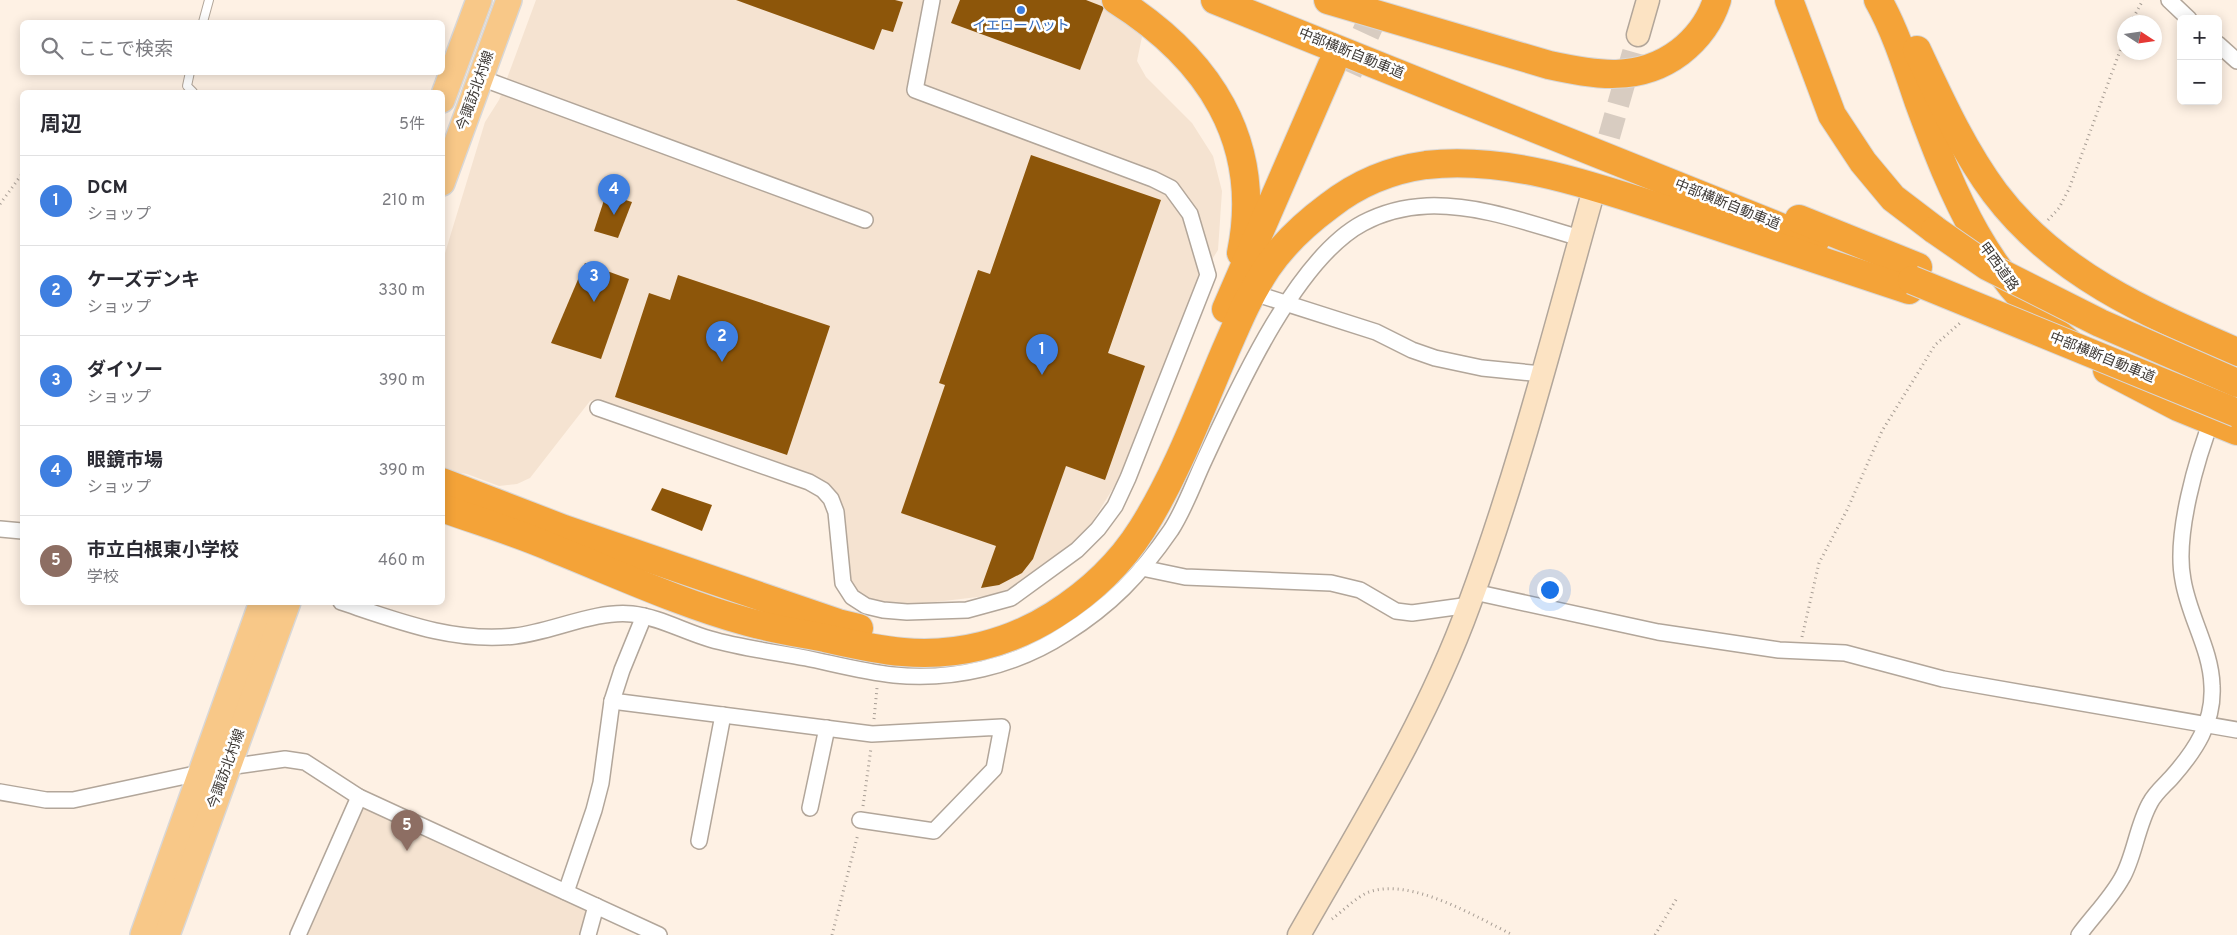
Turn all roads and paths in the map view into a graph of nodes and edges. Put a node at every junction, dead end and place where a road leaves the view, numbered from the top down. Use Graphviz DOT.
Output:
graph roads {
  1 [pos="209,0"];
  2 [pos="479,0"];
  3 [pos="508,0"];
  4 [pos="932,0"];
  5 [pos="1215,0"];
  6 [pos="1252,0"];
  7 [pos="1328,0"];
  8 [pos="1648,0"];
  9 [pos="1717,0"];
  10 [pos="1789,0"];
  11 [pos="1878,0"];
  12 [pos="1892,0"];
  13 [pos="2143,0"];
  14 [pos="2169,0"];
  15 [pos="1126,6"];
  16 [pos="2135,15"];
  17 [pos="2185,15"];
  18 [pos="204,20"];
  19 [pos="1638,35"];
  20 [pos="2222,48"];
  21 [pos="2117,59"];
  22 [pos="2237,61"];
  23 [pos="1340,68"];
  24 [pos="189,75"];
  25 [pos="480,78"];
  26 [pos="191,90"];
  27 [pos="445,92"];
  28 [pos="445,175"];
  29 [pos="20,177"];
  30 [pos="1591,200"];
  31 [pos="0,204"];
  32 [pos="866,220"];
  33 [pos="2033,235"];
  34 [pos="1580,238"];
  35 [pos="1208,275"];
  36 [pos="1913,279"];
  37 [pos="1242,293"];
  38 [pos="1286,305"];
  39 [pos="1968,319"];
  40 [pos="2237,353"];
  41 [pos="1542,374"];
  42 [pos="2237,383"];
  43 [pos="2237,398"];
  44 [pos="598,408"];
  45 [pos="2237,413"];
  46 [pos="2211,421"];
  47 [pos="2237,431"];
  48 [pos="445,483"];
  49 [pos="445,509"];
  50 [pos="0,529"];
  51 [pos="20,530"];
  52 [pos="1142,568"];
  53 [pos="1471,599"];
  54 [pos="261,605"];
  55 [pos="287,605"];
  56 [pos="350,605"];
  57 [pos="644,616"];
  58 [pos="1799,651"];
  59 [pos="612,701"];
  60 [pos="724,715"];
  61 [pos="2206,724"];
  62 [pos="827,728"];
  63 [pos="2237,730"];
  64 [pos="228,767"];
  65 [pos="200,775"];
  66 [pos="0,792"];
  67 [pos="359,797"];
  68 [pos="810,808"];
  69 [pos="860,820"];
  70 [pos="699,840"];
  71 [pos="566,892"];
  72 [pos="1678,898"];
  73 [pos="596,906"];
  74 [pos="1303,928"];
  75 [pos="143,935"];
  76 [pos="167,935"];
  77 [pos="298,935"];
  78 [pos="588,935"];
  79 [pos="659,935"];
  80 [pos="1513,935"];
  81 [pos="1656,935"];
  82 [pos="2079,935"];
  1 -- 18 [label="lane"];
  2 -- 27 [label="main road, 今諏訪北村線"];
  3 -- 25 [label="main road, 今諏訪北村線"];
  4 -- 35 [label="street"];
  5 -- 36 [label="highway, 中部横断自動車道"];
  6 -- 36 [label="highway, 中部横断自動車道"];
  7 -- 9 [label="highway"];
  8 -- 19 [label="street"];
  10 -- 42 [label="highway, bridge"];
  11 -- 46 [label="highway, 甲西道路"];
  12 -- 33 [label="highway"];
  13 -- 16 [label="path"];
  14 -- 17 [label="street"];
  15 -- 37 [label="highway"];
  20 -- 22 [label="street"];
  21 -- 33 [label="path"];
  23 -- 37 [label="highway"];
  24 -- 26 [label="lane"];
  25 -- 28 [label="main road, 今諏訪北村線"];
  25 -- 32 [label="street"];
  29 -- 31 [label="path"];
  30 -- 34 [label="street"];
  33 -- 40 [label="highway"];
  34 -- 38 [label="street"];
  34 -- 41 [label="street"];
  35 -- 37 [label="street"];
  35 -- 44 [label="street"];
  36 -- 37 [label="highway"];
  36 -- 43 [label="highway, 中部横断自動車道"];
  36 -- 45 [label="highway, 中部横断自動車道, bridge"];
  37 -- 38 [label="street"];
  37 -- 48 [label="highway"];
  37 -- 49 [label="highway"];
  38 -- 41 [label="street"];
  38 -- 52 [label="street"];
  39 -- 58 [label="path"];
  40 -- 46 [label="street"];
  41 -- 53 [label="street"];
  46 -- 47 [label="highway, 甲西道路"];
  46 -- 61 [label="street"];
  50 -- 51 [label="street"];
  52 -- 53 [label="street"];
  52 -- 57 [label="street"];
  53 -- 58 [label="street"];
  53 -- 74 [label="street"];
  54 -- 65 [label="main road, 今諏訪北村線"];
  55 -- 64 [label="main road, 今諏訪北村線"];
  56 -- 57 [label="street"];
  57 -- 59 [label="street"];
  58 -- 61 [label="street"];
  59 -- 60 [label="street"];
  59 -- 71 [label="street"];
  60 -- 62 [label="street"];
  60 -- 70 [label="street"];
  61 -- 63 [label="street"];
  61 -- 82 [label="street"];
  62 -- 68 [label="street"];
  62 -- 69 [label="street"];
  64 -- 65 [label="street"];
  64 -- 67 [label="street"];
  64 -- 76 [label="main road, 今諏訪北村線"];
  65 -- 66 [label="street"];
  65 -- 75 [label="main road, 今諏訪北村線"];
  67 -- 71 [label="street"];
  67 -- 77 [label="street"];
  71 -- 73 [label="street"];
  72 -- 81 [label="path"];
  73 -- 78 [label="street"];
  73 -- 79 [label="street"];
  74 -- 80 [label="path"];
}
